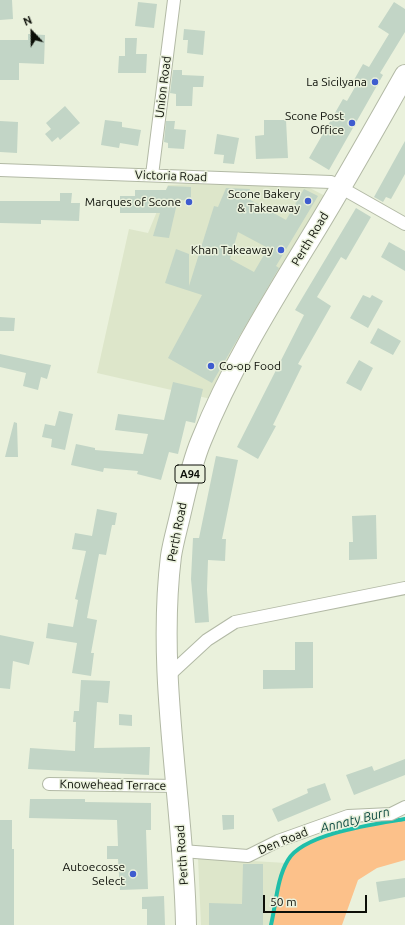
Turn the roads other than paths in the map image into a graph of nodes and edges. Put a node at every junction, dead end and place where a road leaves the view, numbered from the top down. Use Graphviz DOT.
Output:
graph roads {
  1 [pos="174,0"];
  2 [pos="405,74"];
  3 [pos="0,170"];
  4 [pos="152,175"];
  5 [pos="341,187"];
  6 [pos="405,224"];
  7 [pos="405,588"];
  8 [pos="168,676"];
  9 [pos="49,784"];
  10 [pos="177,786"];
  11 [pos="405,807"];
  12 [pos="182,851"];
  13 [pos="186,925"];
  1 -- 4 [label="street, Union Road"];
  2 -- 5 [label="main road, Perth Road / A94"];
  3 -- 4 [label="street, Victoria Road"];
  4 -- 5 [label="street, Victoria Road"];
  5 -- 6 [label="street, Victoria Road"];
  5 -- 8 [label="main road, Perth Road / A94"];
  7 -- 8 [label="street"];
  8 -- 10 [label="main road, Perth Road / A94"];
  9 -- 10 [label="street, Knowehead Terrace"];
  10 -- 12 [label="main road, Perth Road / A94"];
  11 -- 12 [label="street, Den Road"];
  12 -- 13 [label="main road, Perth Road / A94"];
}
